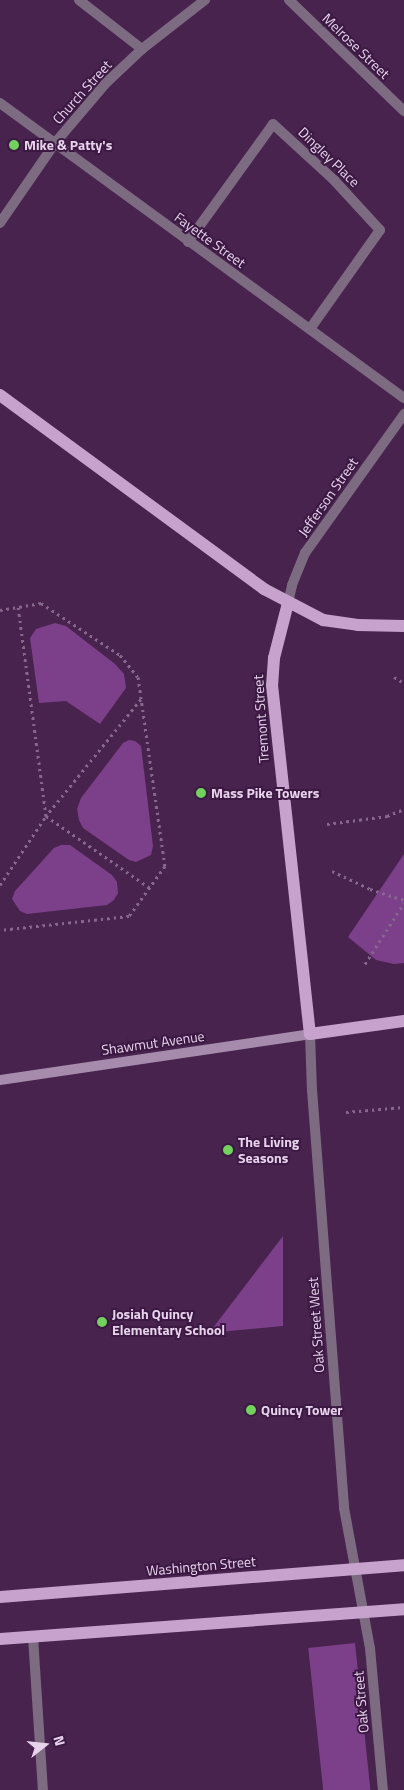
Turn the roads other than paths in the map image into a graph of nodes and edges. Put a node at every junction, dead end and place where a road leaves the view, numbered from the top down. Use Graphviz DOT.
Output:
graph roads {
  1 [pos="79,0"];
  2 [pos="205,0"];
  3 [pos="289,0"];
  4 [pos="142,49"];
  5 [pos="0,103"];
  6 [pos="404,111"];
  7 [pos="55,143"];
  8 [pos="0,223"];
  9 [pos="188,242"];
  10 [pos="310,329"];
  11 [pos="0,395"];
  12 [pos="404,398"];
  13 [pos="404,414"];
  14 [pos="288,603"];
  15 [pos="404,626"];
  16 [pos="404,1021"];
  17 [pos="310,1034"];
  18 [pos="0,1080"];
  19 [pos="404,1565"];
  20 [pos="355,1570"];
  21 [pos="0,1597"];
  22 [pos="404,1609"];
  23 [pos="362,1612"];
  24 [pos="33,1637"];
  25 [pos="0,1639"];
  26 [pos="43,1790"];
  27 [pos="383,1790"];
  1 -- 4 [label="street"];
  2 -- 4 [label="street, Church Street"];
  3 -- 6 [label="street, Melrose Street"];
  4 -- 7 [label="street, Church Street"];
  5 -- 7 [label="street, Fayette Street"];
  7 -- 8 [label="street, Church Street"];
  7 -- 9 [label="street, Fayette Street"];
  9 -- 10 [label="street, Fayette Street"];
  9 -- 10 [label="street, Dingley Place"];
  10 -- 12 [label="street, Fayette Street"];
  11 -- 14 [label="main road"];
  13 -- 14 [label="street, Jefferson Street"];
  14 -- 15 [label="main road"];
  14 -- 17 [label="main road, Tremont Street"];
  16 -- 17 [label="main road"];
  17 -- 18 [label="main road, Shawmut Avenue"];
  17 -- 20 [label="street, Oak Street West"];
  19 -- 20 [label="main road, Washington Street"];
  20 -- 21 [label="main road, Washington Street"];
  20 -- 23 [label="street, Oak Street West"];
  22 -- 23 [label="main road"];
  23 -- 24 [label="main road"];
  23 -- 27 [label="street, Oak Street"];
  24 -- 25 [label="main road"];
  24 -- 26 [label="street"];
}
